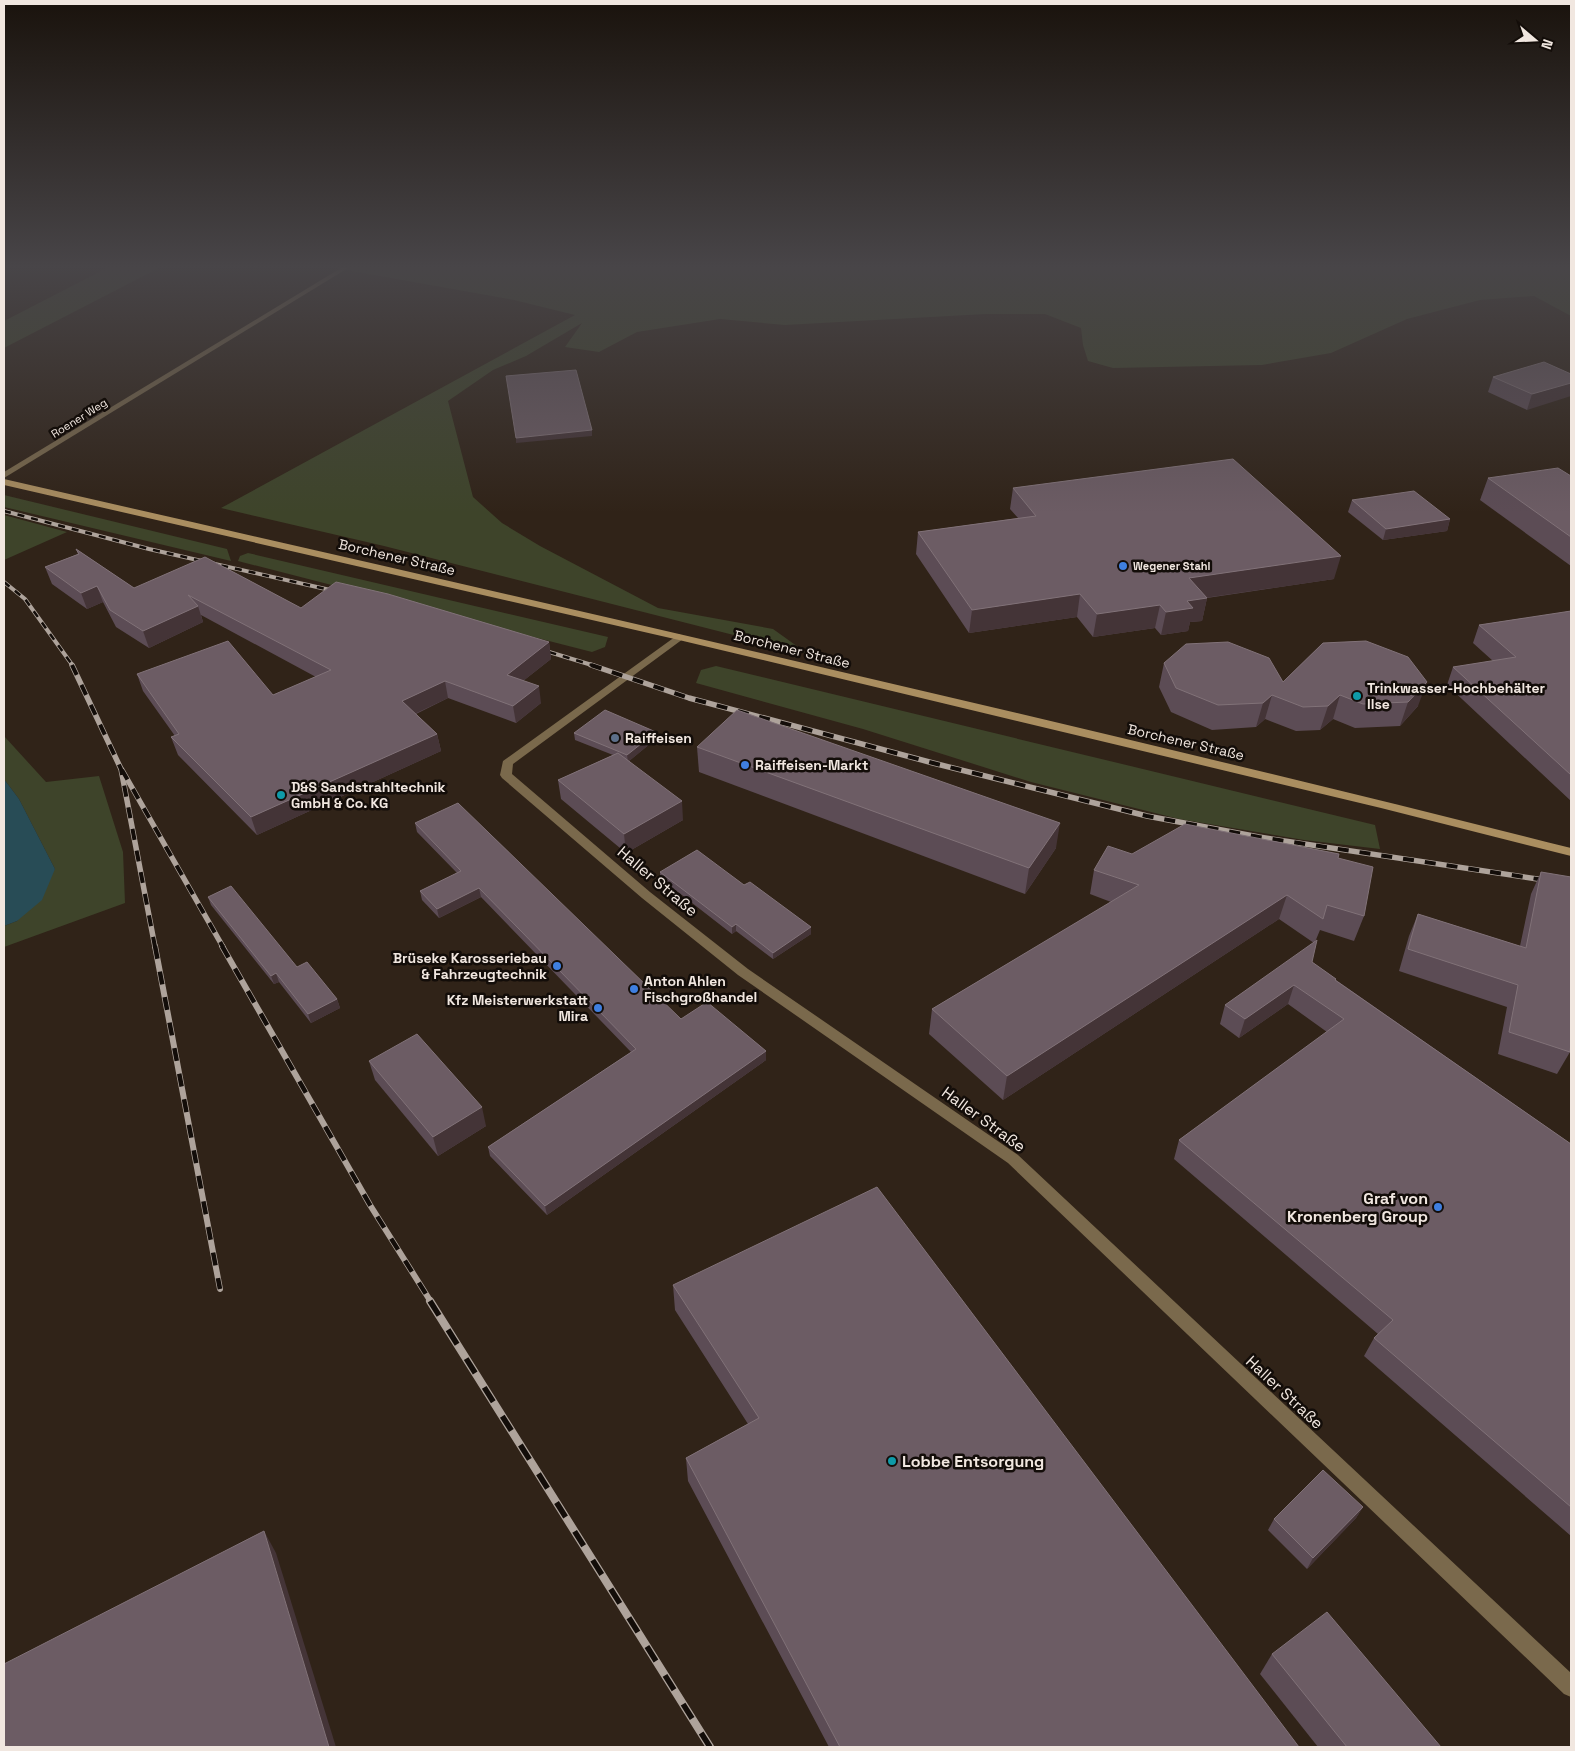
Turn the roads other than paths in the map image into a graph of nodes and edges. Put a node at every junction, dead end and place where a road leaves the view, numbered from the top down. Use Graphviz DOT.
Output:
graph roads {
  1 [pos="210,350"];
  2 [pos="4,475"];
  3 [pos="4,482"];
  4 [pos="678,637"];
  5 [pos="1571,852"];
  6 [pos="1571,1687"];
  1 -- 2 [label="street, Roener Weg"];
  3 -- 4 [label="main road, Borchener Straße"];
  4 -- 5 [label="main road, Borchener Straße"];
  4 -- 6 [label="street, Haller Straße"];
}
